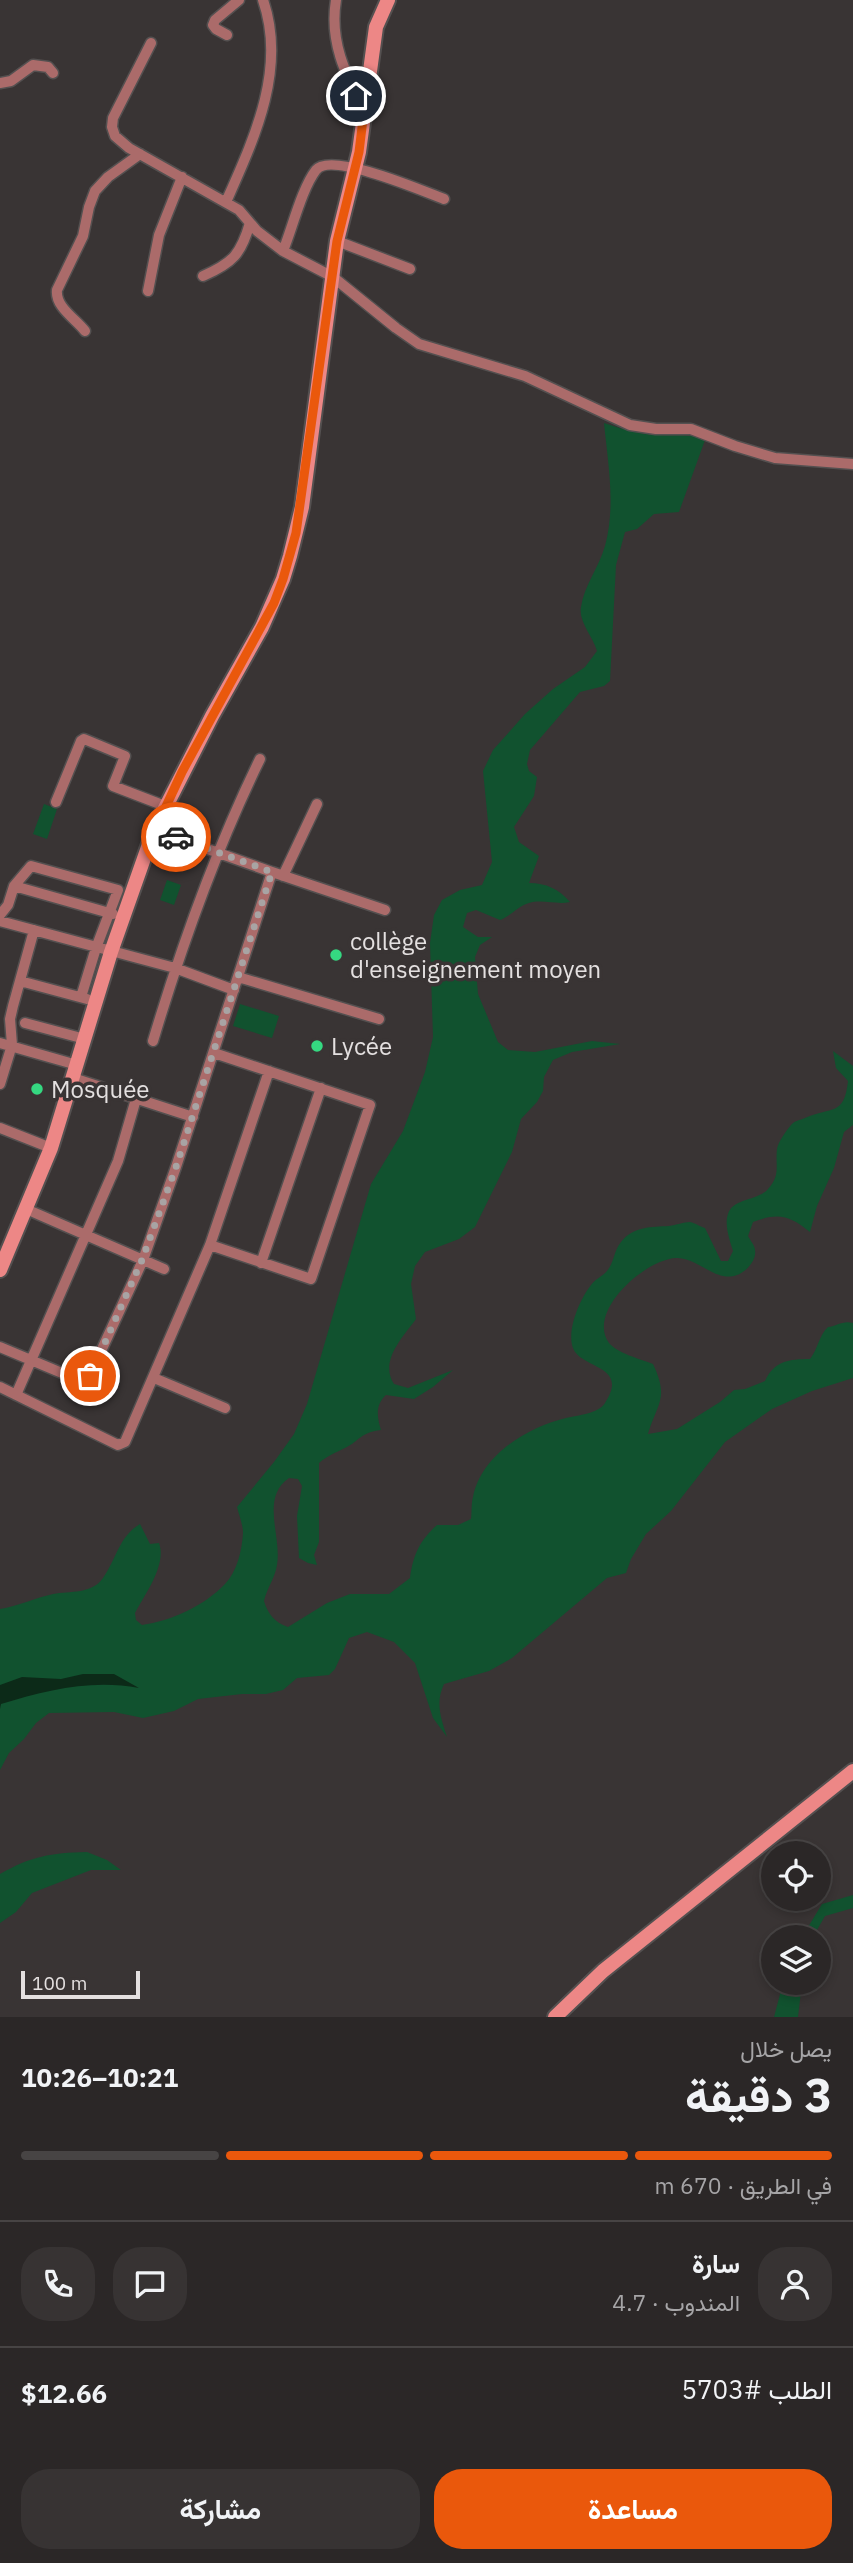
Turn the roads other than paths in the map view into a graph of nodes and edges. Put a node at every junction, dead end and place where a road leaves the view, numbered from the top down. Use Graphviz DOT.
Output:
graph roads {
  1 [pos="239,0"];
  2 [pos="263,0"];
  3 [pos="337,0"];
  4 [pos="388,0"];
  5 [pos="227,35"];
  6 [pos="151,43"];
  7 [pos="52,73"];
  8 [pos="0,83"];
  9 [pos="364,111"];
  10 [pos="140,154"];
  11 [pos="356,168"];
  12 [pos="182,177"];
  13 [pos="444,199"];
  14 [pos="226,202"];
  15 [pos="250,223"];
  16 [pos="337,241"];
  17 [pos="283,251"];
  18 [pos="410,268"];
  19 [pos="203,276"];
  20 [pos="333,277"];
  21 [pos="148,291"];
  22 [pos="85,331"];
  23 [pos="853,464"];
  24 [pos="260,758"];
  25 [pos="56,802"];
  26 [pos="317,804"];
  27 [pos="165,806"];
  28 [pos="155,830"];
  29 [pos="218,853"];
  30 [pos="272,872"];
  31 [pos="283,876"];
  32 [pos="15,886"];
  33 [pos="385,910"];
  34 [pos="0,915"];
  35 [pos="116,915"];
  36 [pos="0,921"];
  37 [pos="34,930"];
  38 [pos="104,950"];
  39 [pos="175,968"];
  40 [pos="238,977"];
  41 [pos="20,981"];
  42 [pos="234,990"];
  43 [pos="89,999"];
  44 [pos="5,1017"];
  45 [pos="379,1019"];
  46 [pos="25,1023"];
  47 [pos="85,1039"];
  48 [pos="153,1041"];
  49 [pos="0,1043"];
  50 [pos="12,1045"];
  51 [pos="214,1053"];
  52 [pos="269,1071"];
  53 [pos="75,1072"];
  54 [pos="0,1084"];
  55 [pos="321,1088"];
  56 [pos="136,1099"];
  57 [pos="192,1117"];
  58 [pos="0,1128"];
  59 [pos="51,1148"];
  60 [pos="26,1209"];
  61 [pos="87,1236"];
  62 [pos="210,1245"];
  63 [pos="142,1260"];
  64 [pos="261,1263"];
  65 [pos="163,1269"];
  66 [pos="0,1270"];
  67 [pos="0,1348"];
  68 [pos="30,1362"];
  69 [pos="154,1378"];
  70 [pos="0,1387"];
  71 [pos="16,1395"];
  72 [pos="226,1408"];
  73 [pos="853,1771"];
  74 [pos="555,2017"];
  1 -- 5 [label="street"];
  2 -- 14 [label="street"];
  3 -- 9 [label="street"];
  4 -- 9 [label="main road"];
  6 -- 10 [label="street"];
  7 -- 8 [label="street"];
  9 -- 11 [label="main road"];
  10 -- 12 [label="street"];
  10 -- 22 [label="street"];
  11 -- 13 [label="street"];
  11 -- 16 [label="main road"];
  11 -- 17 [label="street"];
  12 -- 14 [label="street"];
  12 -- 21 [label="street"];
  14 -- 15 [label="street"];
  15 -- 17 [label="street"];
  15 -- 19 [label="street"];
  16 -- 18 [label="street"];
  16 -- 20 [label="main road"];
  17 -- 20 [label="street"];
  20 -- 23 [label="street"];
  20 -- 27 [label="main road"];
  24 -- 29 [label="street"];
  25 -- 27 [label="street"];
  26 -- 31 [label="street"];
  27 -- 28 [label="main road"];
  28 -- 29 [label="street"];
  28 -- 35 [label="main road"];
  29 -- 30 [label="street"];
  29 -- 39 [label="street"];
  30 -- 31 [label="street"];
  30 -- 40 [label="street"];
  31 -- 33 [label="street"];
  32 -- 34 [label="street"];
  32 -- 35 [label="street"];
  32 -- 35 [label="street"];
  35 -- 38 [label="main road"];
  36 -- 37 [label="street"];
  37 -- 38 [label="street"];
  37 -- 41 [label="street"];
  38 -- 39 [label="street"];
  38 -- 43 [label="main road"];
  39 -- 42 [label="street"];
  39 -- 48 [label="street"];
  40 -- 42 [label="street"];
  40 -- 45 [label="street"];
  41 -- 43 [label="street"];
  41 -- 44 [label="street"];
  42 -- 51 [label="street"];
  43 -- 47 [label="main road"];
  44 -- 50 [label="street"];
  46 -- 47 [label="street"];
  47 -- 53 [label="main road"];
  49 -- 50 [label="street"];
  50 -- 53 [label="street"];
  50 -- 54 [label="street"];
  51 -- 52 [label="street"];
  51 -- 57 [label="street"];
  52 -- 55 [label="street"];
  52 -- 62 [label="street"];
  53 -- 56 [label="street"];
  53 -- 59 [label="main road"];
  55 -- 64 [label="street"];
  55 -- 64 [label="street"];
  56 -- 57 [label="street"];
  56 -- 61 [label="street"];
  57 -- 63 [label="street"];
  58 -- 59 [label="street"];
  59 -- 60 [label="main road"];
  60 -- 61 [label="street"];
  60 -- 66 [label="main road"];
  61 -- 63 [label="street"];
  61 -- 68 [label="street"];
  62 -- 64 [label="street"];
  62 -- 69 [label="street"];
  63 -- 65 [label="street"];
  63 -- 68 [label="street"];
  67 -- 68 [label="street"];
  68 -- 71 [label="street"];
  69 -- 71 [label="street"];
  69 -- 72 [label="street"];
  70 -- 71 [label="street"];
  73 -- 74 [label="main road"];
}
